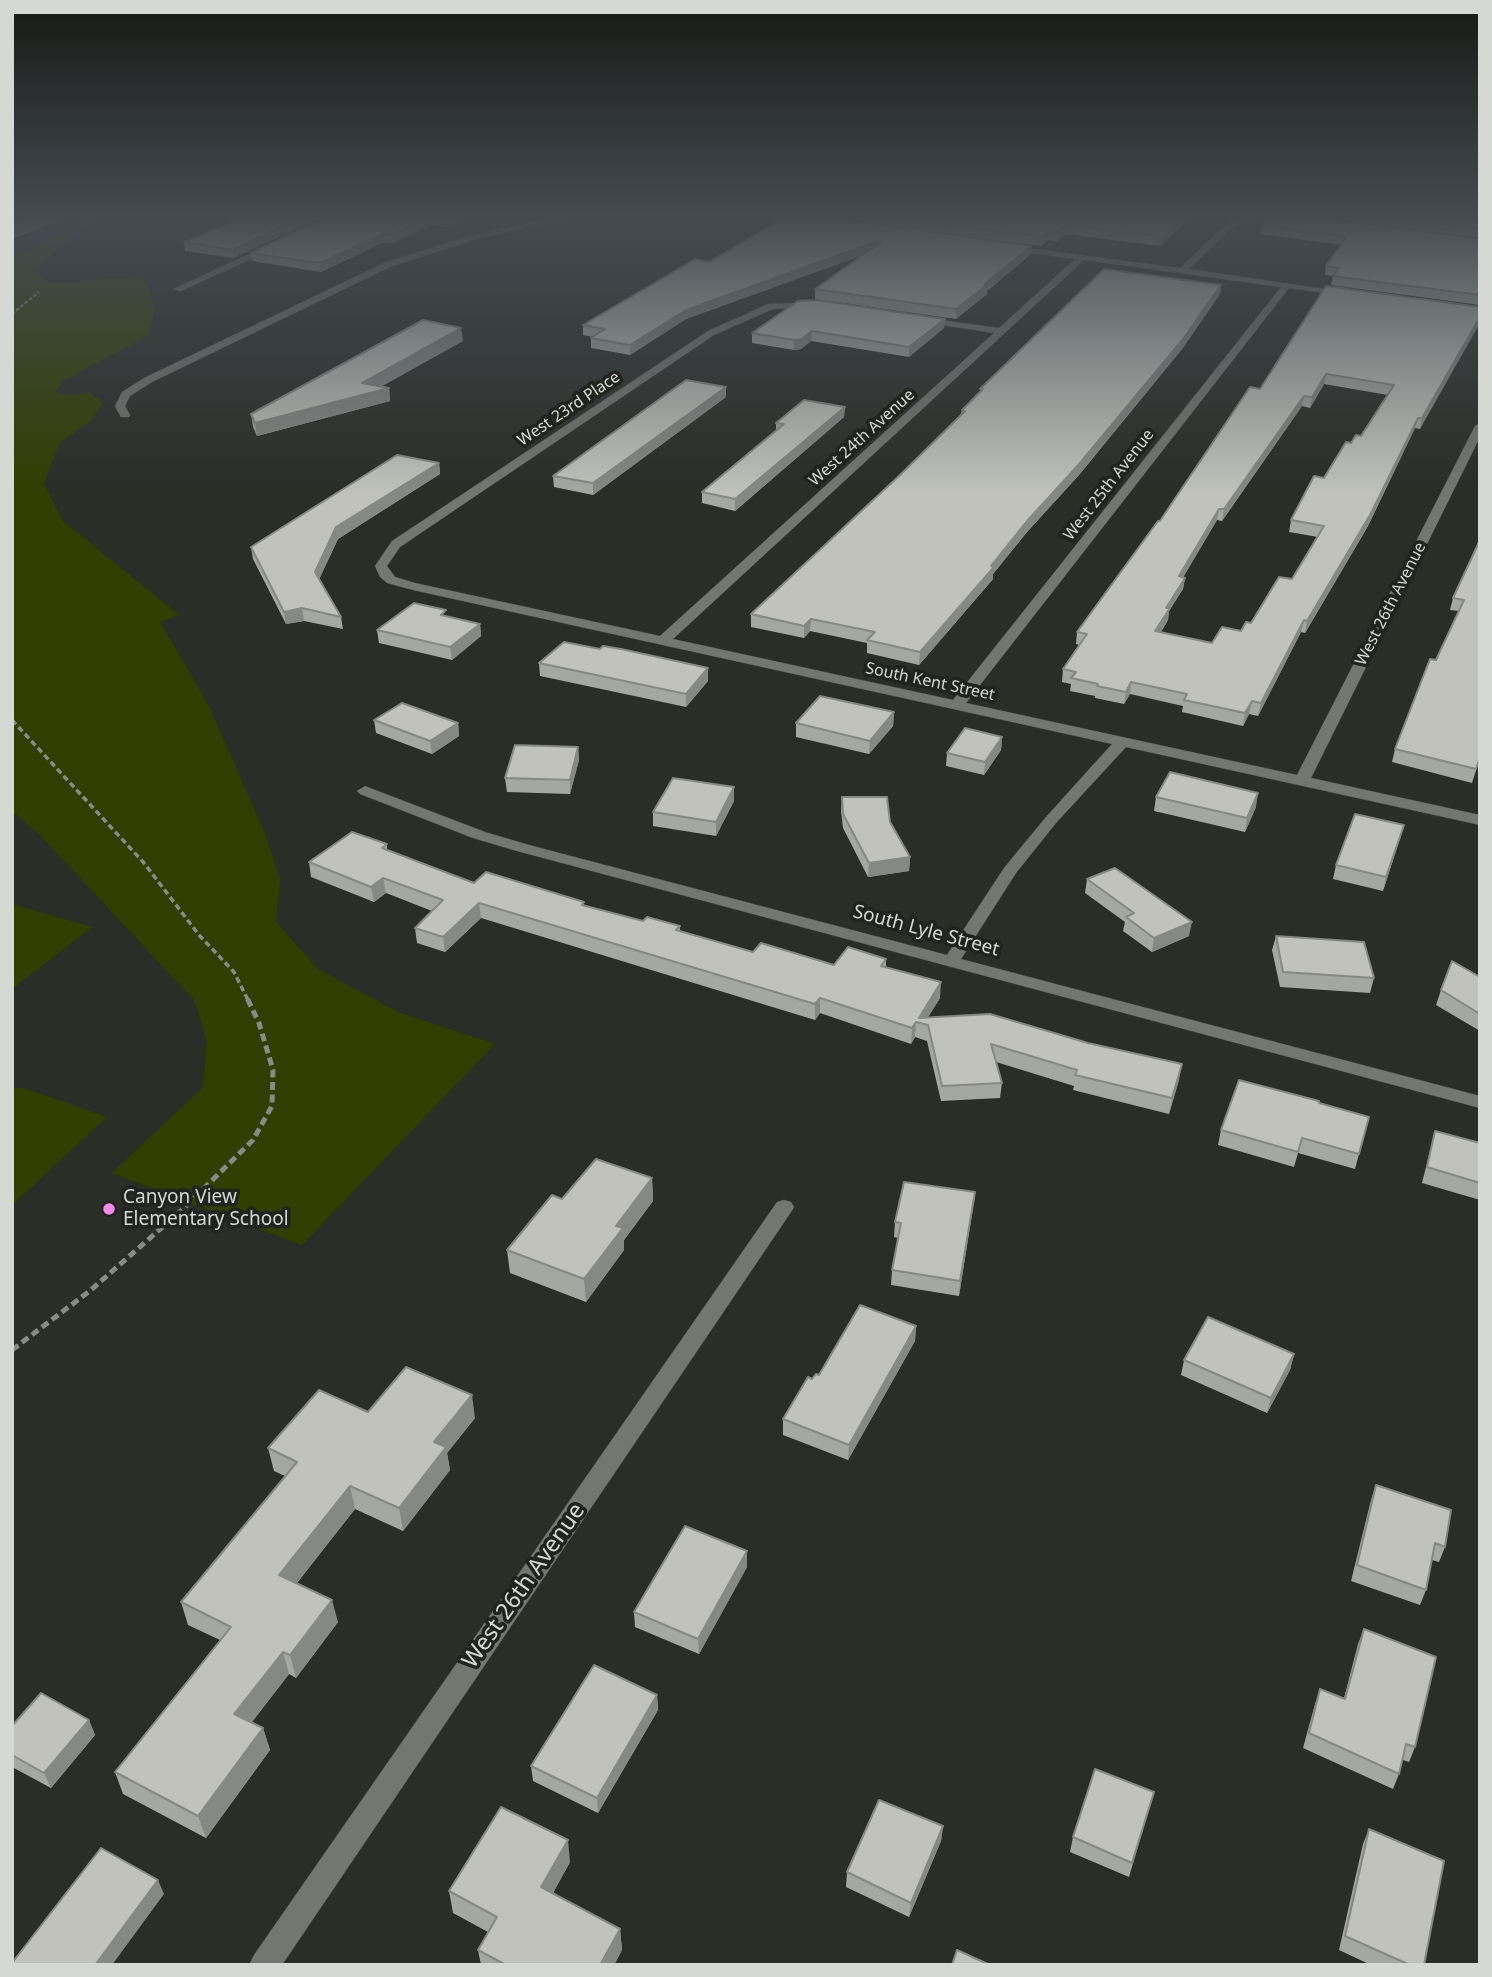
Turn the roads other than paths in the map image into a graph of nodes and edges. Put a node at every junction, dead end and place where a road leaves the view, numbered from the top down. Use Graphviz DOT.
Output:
graph roads {
  1 [pos="295,309"];
  2 [pos="764,309"];
  3 [pos="1026,309"];
  4 [pos="1268,309"];
  5 [pos="909,318"];
  6 [pos="1002,331"];
  7 [pos="125,415"];
  8 [pos="1480,426"];
  9 [pos="381,566"];
  10 [pos="663,641"];
  11 [pos="957,705"];
  12 [pos="1122,742"];
  13 [pos="1302,781"];
  14 [pos="365,791"];
  15 [pos="1480,820"];
  16 [pos="952,960"];
  17 [pos="1480,1101"];
  18 [pos="784,1207"];
  19 [pos="264,1965"];
  1 -- 7 [label="street"];
  2 -- 9 [label="street, West 23rd Place"];
  3 -- 6 [label="street, West 24th Avenue"];
  4 -- 11 [label="street, West 25th Avenue"];
  5 -- 6 [label="street"];
  6 -- 10 [label="street, West 24th Avenue"];
  8 -- 13 [label="street, West 26th Avenue"];
  9 -- 10 [label="street, South Kent Street"];
  10 -- 11 [label="street, South Kent Street"];
  11 -- 12 [label="street, South Kent Street"];
  12 -- 13 [label="street, South Kent Street"];
  12 -- 16 [label="street"];
  13 -- 15 [label="street, South Kent Street"];
  14 -- 16 [label="street, South Lyle Street"];
  16 -- 17 [label="street, South Lyle Street"];
  18 -- 19 [label="street, West 26th Avenue"];
}
